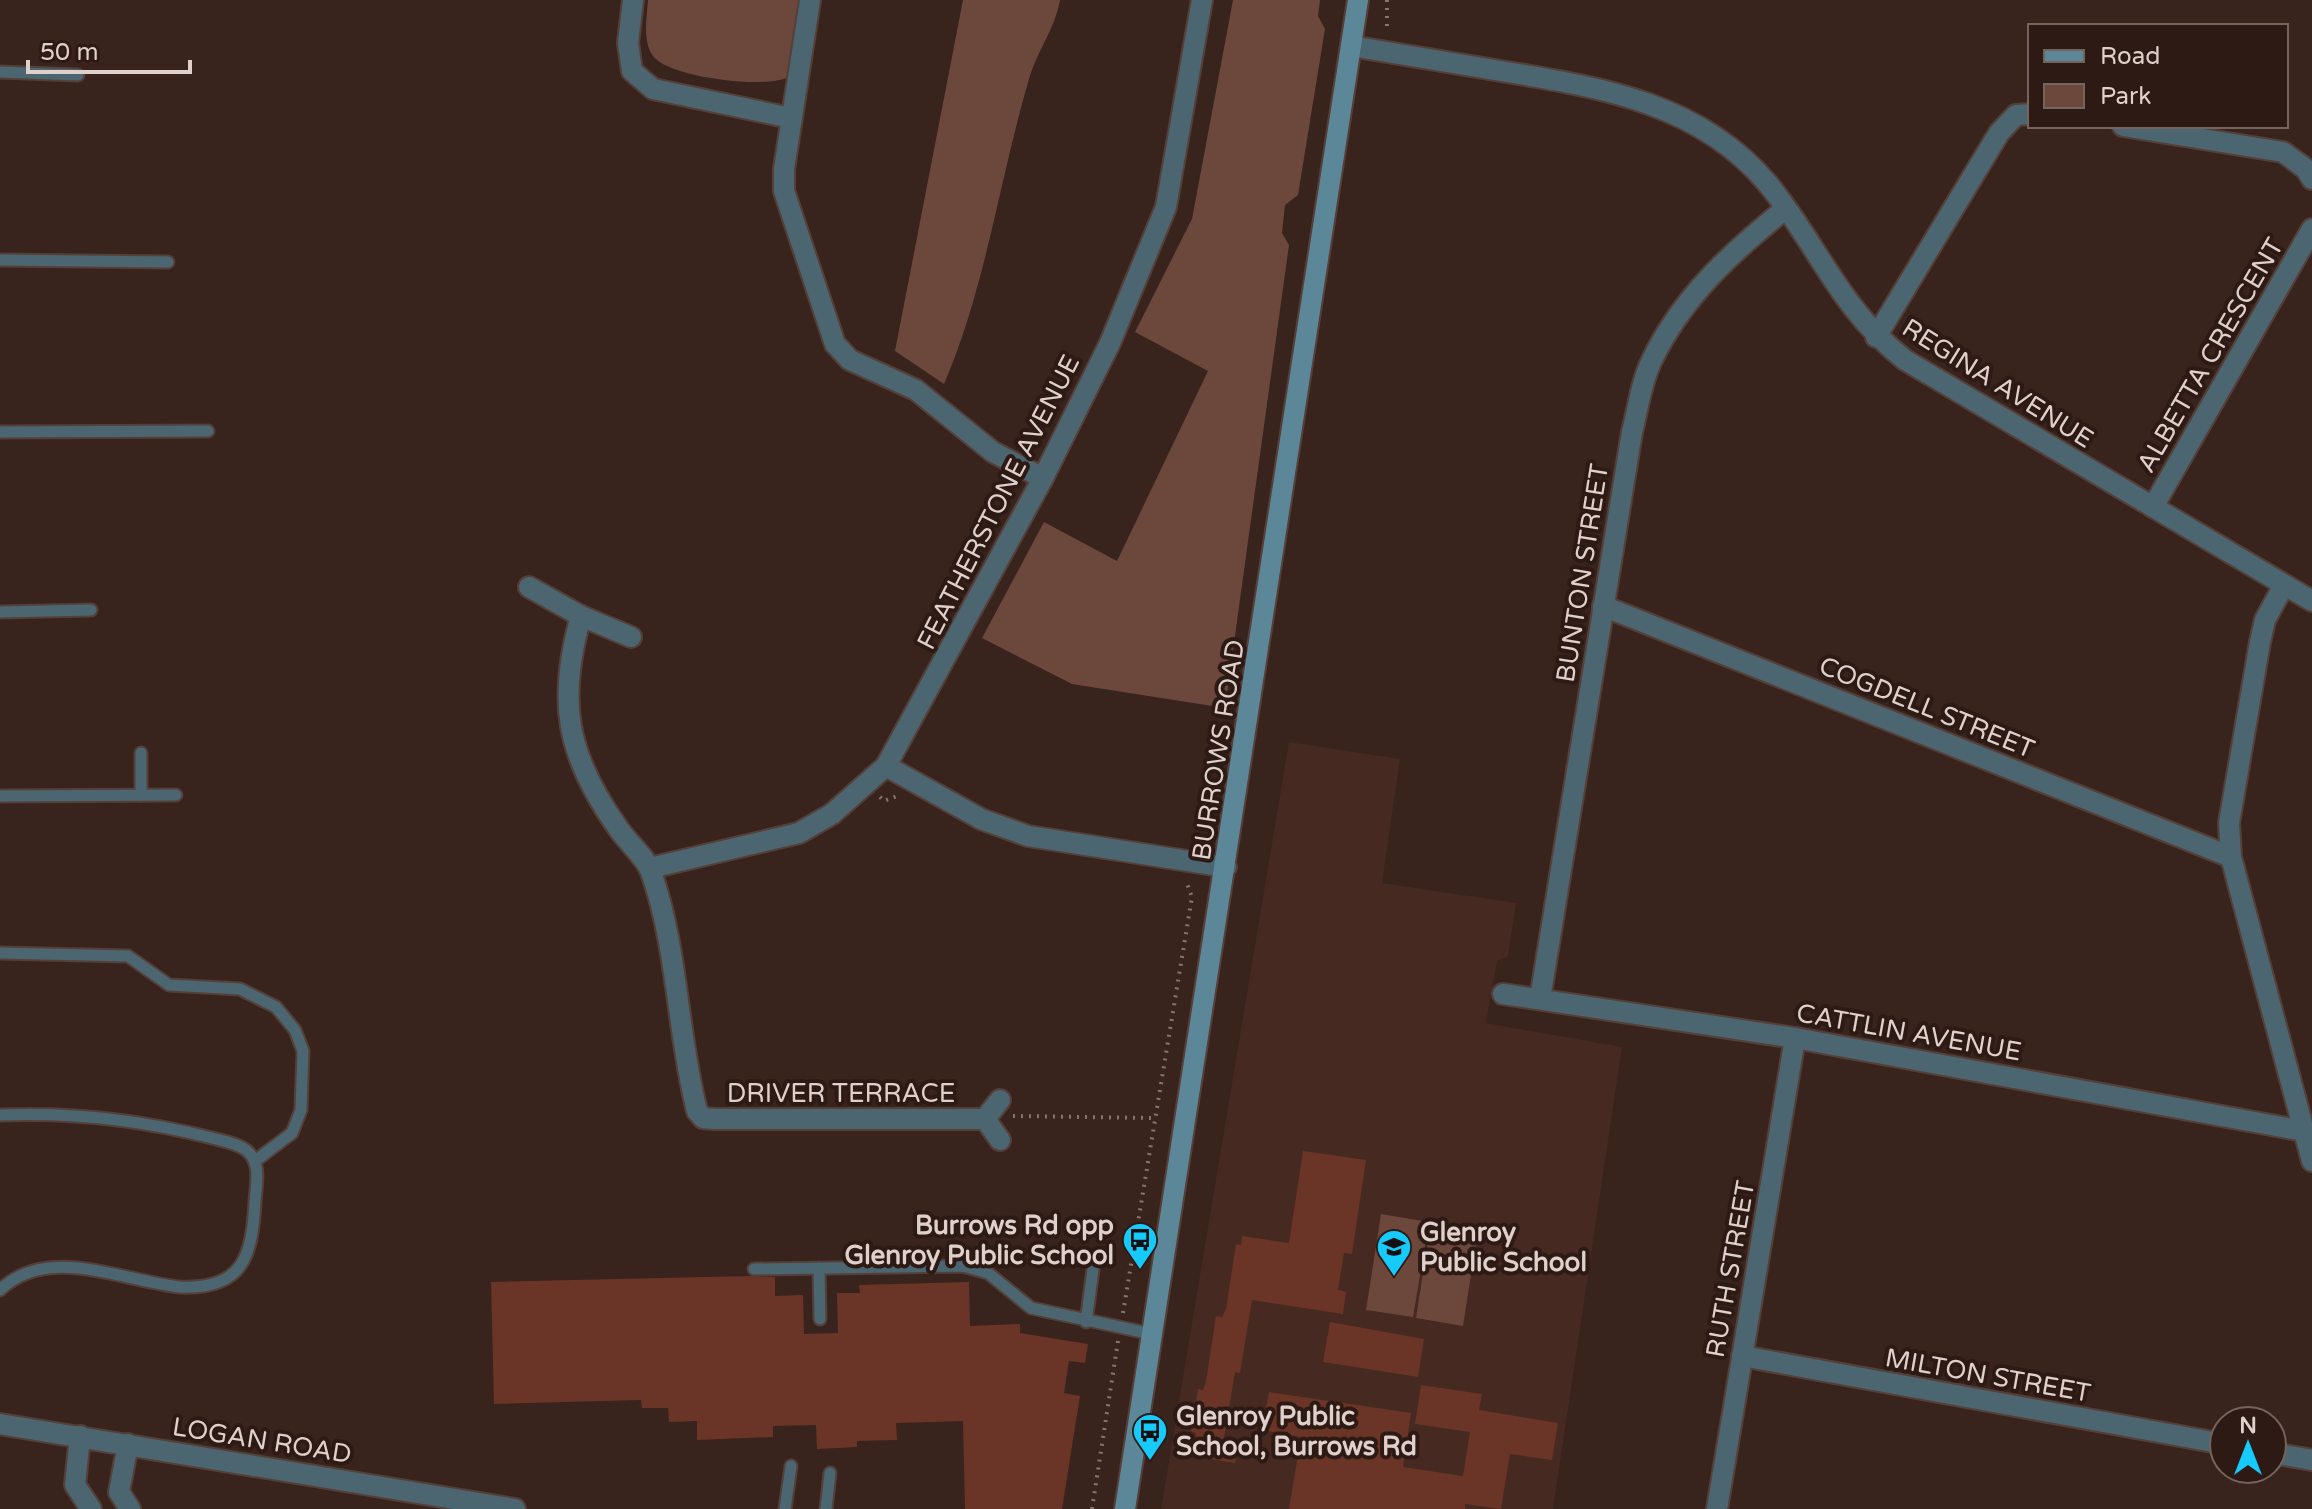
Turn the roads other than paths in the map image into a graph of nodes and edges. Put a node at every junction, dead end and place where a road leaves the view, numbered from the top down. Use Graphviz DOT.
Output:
graph roads {
  1 [pos="633,0"];
  2 [pos="810,0"];
  3 [pos="1202,0"];
  4 [pos="1358,0"];
  5 [pos="1351,46"];
  6 [pos="0,72"];
  7 [pos="78,75"];
  8 [pos="2028,114"];
  9 [pos="791,118"];
  10 [pos="2135,128"];
  11 [pos="2312,179"];
  12 [pos="1785,209"];
  13 [pos="2312,229"];
  14 [pos="0,260"];
  15 [pos="168,262"];
  16 [pos="1876,337"];
  17 [pos="208,431"];
  18 [pos="0,432"];
  19 [pos="1043,478"];
  20 [pos="2153,507"];
  21 [pos="2284,585"];
  22 [pos="529,587"];
  23 [pos="2312,601"];
  24 [pos="1603,606"];
  25 [pos="91,610"];
  26 [pos="0,612"];
  27 [pos="581,616"];
  28 [pos="631,637"];
  29 [pos="141,753"];
  30 [pos="886,766"];
  31 [pos="141,795"];
  32 [pos="176,795"];
  33 [pos="0,796"];
  34 [pos="2231,857"];
  35 [pos="1226,867"];
  36 [pos="650,868"];
  37 [pos="0,953"];
  38 [pos="1503,994"];
  39 [pos="1540,999"];
  40 [pos="1795,1038"];
  41 [pos="1000,1100"];
  42 [pos="0,1115"];
  43 [pos="2304,1131"];
  44 [pos="255,1161"];
  45 [pos="2312,1161"];
  46 [pos="1094,1262"];
  47 [pos="819,1268"];
  48 [pos="754,1269"];
  49 [pos="0,1290"];
  50 [pos="820,1319"];
  51 [pos="1086,1322"];
  52 [pos="1152,1334"];
  53 [pos="1742,1356"];
  54 [pos="0,1424"];
  55 [pos="80,1436"];
  56 [pos="2208,1441"];
  57 [pos="128,1444"];
  58 [pos="2288,1456"];
  59 [pos="2312,1460"];
  60 [pos="791,1466"];
  61 [pos="830,1473"];
  62 [pos="1124,1508"];
  63 [pos="91,1509"];
  64 [pos="130,1509"];
  65 [pos="515,1509"];
  66 [pos="785,1509"];
  67 [pos="826,1509"];
  68 [pos="1717,1509"];
  1 -- 9 [label="street"];
  2 -- 9 [label="street"];
  3 -- 19 [label="street, FEATHERSTONE AVENUE"];
  4 -- 5 [label="main road, BURROWS ROAD"];
  5 -- 12 [label="street, REGINA AVENUE"];
  5 -- 35 [label="main road, BURROWS ROAD"];
  6 -- 7 [label="lane"];
  8 -- 16 [label="street"];
  9 -- 19 [label="street"];
  10 -- 11 [label="street"];
  12 -- 16 [label="street, REGINA AVENUE"];
  12 -- 24 [label="street, BUNTON STREET"];
  13 -- 20 [label="street, ALBETTA CRESCENT"];
  14 -- 15 [label="lane"];
  16 -- 20 [label="street, REGINA AVENUE"];
  17 -- 18 [label="lane"];
  19 -- 30 [label="street, FEATHERSTONE AVENUE"];
  20 -- 21 [label="street, REGINA AVENUE"];
  21 -- 23 [label="street, REGINA AVENUE"];
  21 -- 34 [label="street"];
  22 -- 27 [label="street"];
  24 -- 34 [label="street, COGDELL STREET"];
  24 -- 39 [label="street, BUNTON STREET"];
  25 -- 26 [label="lane"];
  27 -- 28 [label="street"];
  27 -- 36 [label="street, DRIVER TERRACE"];
  29 -- 31 [label="lane"];
  30 -- 35 [label="street"];
  30 -- 36 [label="street, FEATHERSTONE AVENUE"];
  31 -- 32 [label="lane"];
  31 -- 33 [label="lane"];
  34 -- 43 [label="street"];
  35 -- 52 [label="main road, BURROWS ROAD"];
  36 -- 41 [label="street, DRIVER TERRACE"];
  37 -- 44 [label="lane"];
  38 -- 39 [label="street, CATTLIN AVENUE"];
  39 -- 40 [label="street, CATTLIN AVENUE"];
  40 -- 43 [label="street, CATTLIN AVENUE"];
  40 -- 53 [label="street, RUTH STREET"];
  42 -- 44 [label="lane"];
  43 -- 45 [label="street"];
  44 -- 49 [label="lane"];
  46 -- 51 [label="lane"];
  47 -- 48 [label="lane"];
  47 -- 50 [label="lane"];
  47 -- 51 [label="lane"];
  51 -- 52 [label="lane"];
  52 -- 62 [label="main road, BURROWS ROAD"];
  53 -- 56 [label="street, MILTON STREET"];
  53 -- 68 [label="street, RUTH STREET"];
  54 -- 55 [label="street, LOGAN ROAD"];
  55 -- 57 [label="street, LOGAN ROAD"];
  55 -- 63 [label="street"];
  57 -- 64 [label="street"];
  57 -- 65 [label="street, LOGAN ROAD"];
  58 -- 59 [label="street"];
  60 -- 66 [label="lane"];
  61 -- 67 [label="lane"];
}
